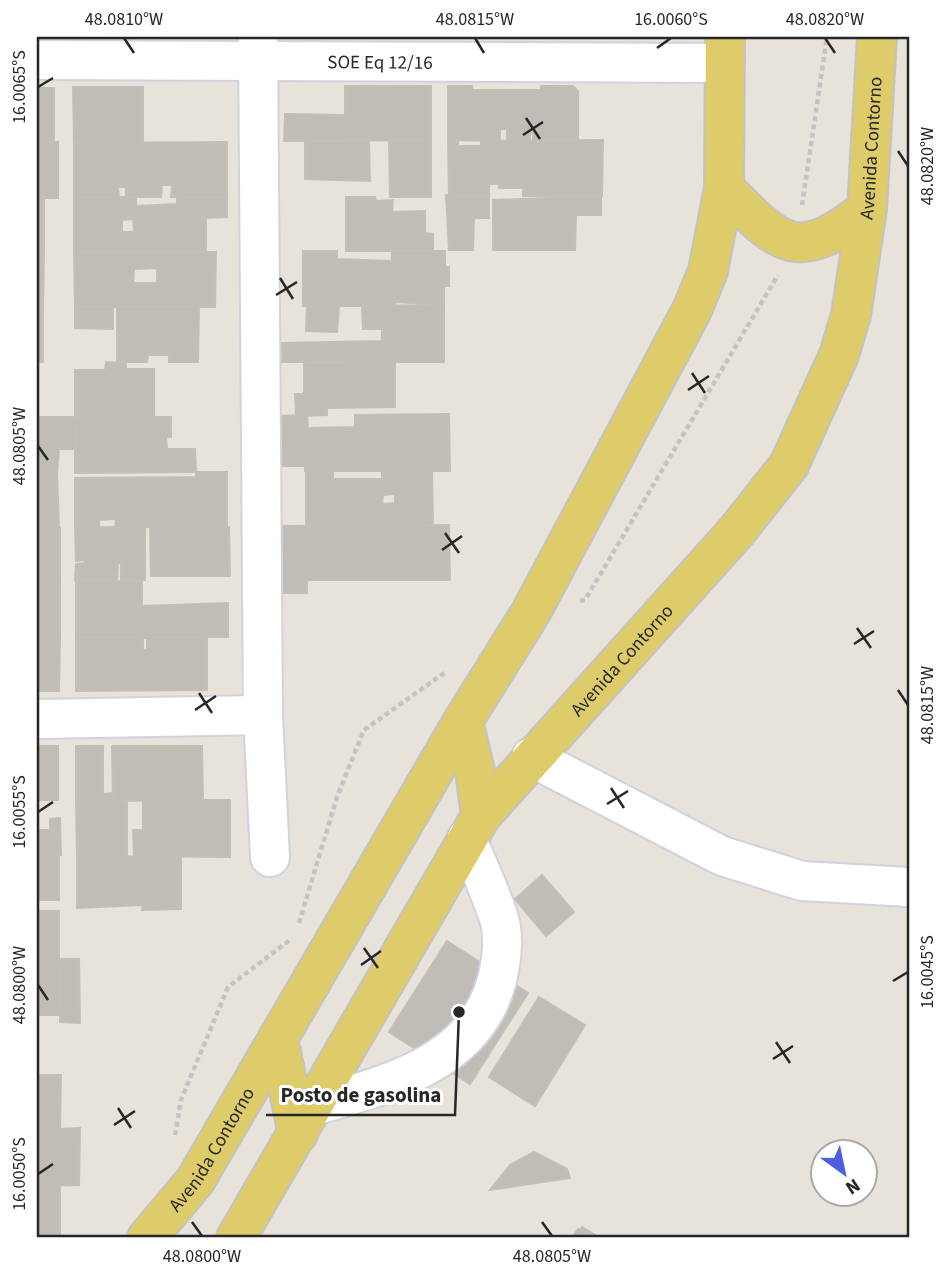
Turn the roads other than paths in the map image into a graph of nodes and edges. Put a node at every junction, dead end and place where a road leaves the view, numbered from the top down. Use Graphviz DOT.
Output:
graph roads {
  1 [pos="877,37"];
  2 [pos="259,50"];
  3 [pos="724,50"];
  4 [pos="37,60"];
  5 [pos="724,188"];
  6 [pos="867,209"];
  7 [pos="263,715"];
  8 [pos="37,719"];
  9 [pos="463,721"];
  10 [pos="531,757"];
  11 [pos="474,827"];
  12 [pos="270,857"];
  13 [pos="909,887"];
  14 [pos="278,1038"];
  15 [pos="306,1120"];
  16 [pos="147,1238"];
  17 [pos="236,1238"];
  1 -- 6 [label="main road, Avenida Contorno"];
  2 -- 3 [label="street, SOE Eq 12/16"];
  2 -- 4 [label="street, SOE Eq 12/16"];
  2 -- 7 [label="street"];
  3 -- 5 [label="main road, Avenida Contorno"];
  5 -- 6 [label="main road"];
  5 -- 9 [label="main road, Avenida Contorno"];
  6 -- 10 [label="main road, Avenida Contorno"];
  7 -- 8 [label="street"];
  7 -- 12 [label="street"];
  9 -- 11 [label="main road"];
  9 -- 14 [label="main road, Avenida Contorno"];
  10 -- 11 [label="main road, Avenida Contorno"];
  10 -- 13 [label="street"];
  11 -- 15 [label="main road, Avenida Contorno"];
  11 -- 15 [label="street"];
  14 -- 15 [label="main road"];
  14 -- 16 [label="main road, Avenida Contorno"];
  15 -- 17 [label="main road, Avenida Contorno"];
}
